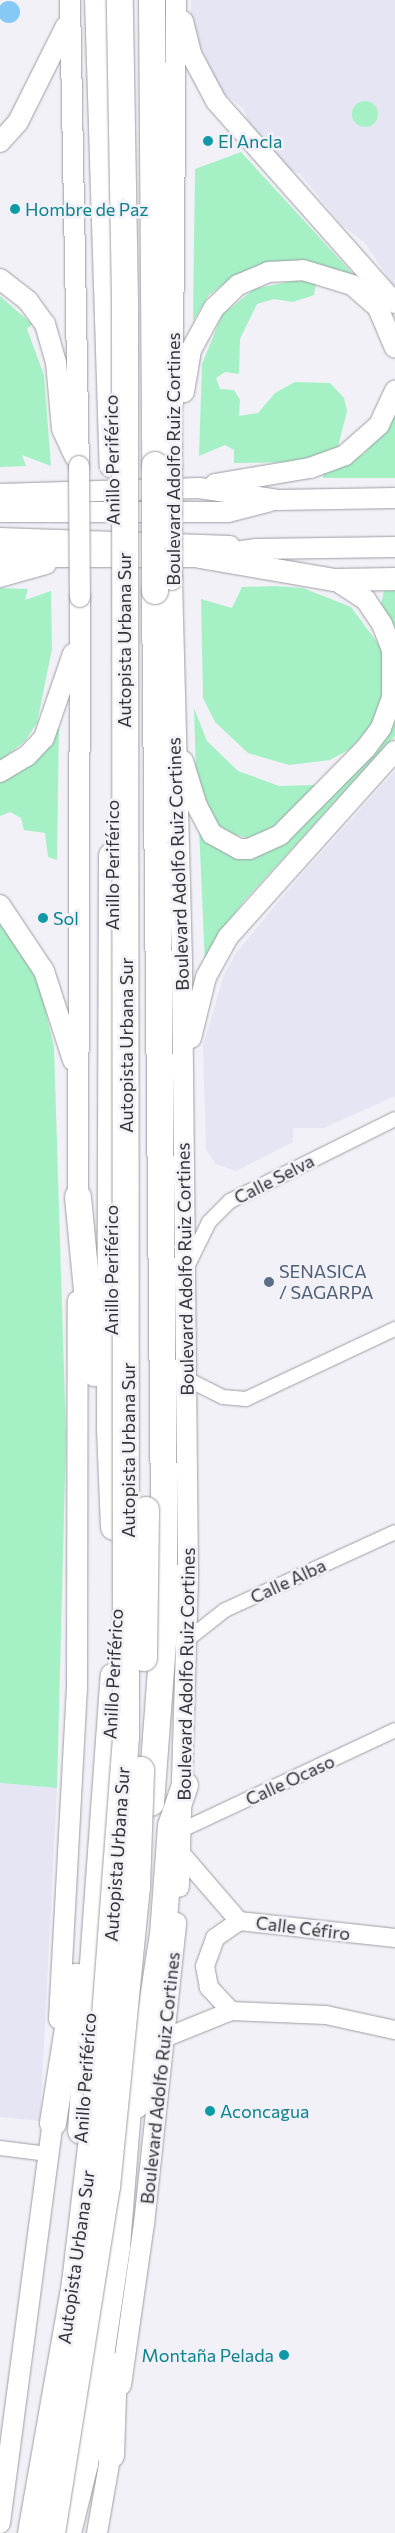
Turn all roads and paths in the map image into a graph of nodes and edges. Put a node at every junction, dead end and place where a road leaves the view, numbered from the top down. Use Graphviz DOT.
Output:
graph roads {
  1 [pos="98,0"];
  2 [pos="120,0"];
  3 [pos="135,0"];
  4 [pos="152,0"];
  5 [pos="165,0"];
  6 [pos="176,0"];
  7 [pos="70,9"];
  8 [pos="0,142"];
  9 [pos="154,226"];
  10 [pos="0,280"];
  11 [pos="395,304"];
  12 [pos="395,348"];
  13 [pos="395,390"];
  14 [pos="167,464"];
  15 [pos="79,466"];
  16 [pos="0,480"];
  17 [pos="199,488"];
  18 [pos="42,492"];
  19 [pos="0,494"];
  20 [pos="395,498"];
  21 [pos="278,500"];
  22 [pos="0,512"];
  23 [pos="0,538"];
  24 [pos="395,547"];
  25 [pos="256,549"];
  26 [pos="0,557"];
  27 [pos="200,557"];
  28 [pos="63,559"];
  29 [pos="0,577"];
  30 [pos="395,579"];
  31 [pos="336,580"];
  32 [pos="163,585"];
  33 [pos="79,625"];
  34 [pos="174,727"];
  35 [pos="395,751"];
  36 [pos="0,772"];
  37 [pos="0,905"];
  38 [pos="184,1067"];
  39 [pos="79,1079"];
  40 [pos="395,1119"];
  41 [pos="78,1197"];
  42 [pos="185,1273"];
  43 [pos="395,1329"];
  44 [pos="186,1379"];
  45 [pos="395,1532"];
  46 [pos="117,1587"];
  47 [pos="187,1640"];
  48 [pos="395,1730"];
  49 [pos="185,1784"];
  50 [pos="106,1791"];
  51 [pos="184,1829"];
  52 [pos="182,1855"];
  53 [pos="239,1921"];
  54 [pos="395,1938"];
  55 [pos="231,2011"];
  56 [pos="395,2030"];
  57 [pos="167,2037"];
  58 [pos="53,2123"];
  59 [pos="125,2139"];
  60 [pos="0,2148"];
  61 [pos="48,2154"];
  62 [pos="117,2246"];
  63 [pos="111,2455"];
  64 [pos="0,2523"];
  65 [pos="18,2533"];
  66 [pos="31,2533"];
  67 [pos="52,2533"];
  68 [pos="68,2533"];
  69 [pos="97,2533"];
  1 -- 46 [label="highway, Anillo Periférico"];
  2 -- 66 [label="highway, Autopista Urbana Sur, bridge"];
  3 -- 67 [label="highway, Autopista Urbana Sur, bridge"];
  4 -- 9 [label="highway"];
  5 -- 9 [label="highway"];
  6 -- 11 [label="main road"];
  6 -- 14 [label="main road, Boulevard Adolfo Ruiz Cortines"];
  7 -- 8 [label="main road"];
  7 -- 15 [label="main road"];
  9 -- 14 [label="highway"];
  10 -- 15 [label="main road"];
  12 -- 14 [label="main road"];
  13 -- 17 [label="main road"];
  14 -- 32 [label="highway, bridge"];
  15 -- 33 [label="main road, bridge"];
  16 -- 18 [label="main road"];
  17 -- 18 [label="main road"];
  17 -- 21 [label="main road"];
  18 -- 19 [label="main road"];
  20 -- 21 [label="main road"];
  21 -- 22 [label="main road"];
  23 -- 25 [label="main road"];
  24 -- 25 [label="main road"];
  25 -- 27 [label="main road"];
  26 -- 28 [label="main road"];
  27 -- 28 [label="main road"];
  27 -- 31 [label="main road"];
  28 -- 29 [label="main road"];
  30 -- 31 [label="main road"];
  31 -- 34 [label="main road"];
  32 -- 34 [label="main road, Boulevard Adolfo Ruiz Cortines"];
  32 -- 59 [label="highway"];
  33 -- 36 [label="main road"];
  33 -- 39 [label="main road"];
  34 -- 38 [label="main road, Boulevard Adolfo Ruiz Cortines"];
  35 -- 38 [label="main road"];
  37 -- 39 [label="main road"];
  38 -- 42 [label="main road, Boulevard Adolfo Ruiz Cortines"];
  39 -- 41 [label="main road"];
  40 -- 42 [label="street, Calle Selva"];
  41 -- 46 [label="highway"];
  41 -- 58 [label="main road"];
  42 -- 44 [label="main road, Boulevard Adolfo Ruiz Cortines"];
  43 -- 44 [label="street"];
  44 -- 47 [label="main road, Boulevard Adolfo Ruiz Cortines"];
  45 -- 47 [label="street, Calle Alba"];
  46 -- 50 [label="highway, Anillo Periférico"];
  47 -- 49 [label="main road, Boulevard Adolfo Ruiz Cortines"];
  48 -- 51 [label="street, Calle Ocaso"];
  49 -- 51 [label="main road, Boulevard Adolfo Ruiz Cortines"];
  49 -- 59 [label="highway"];
  50 -- 58 [label="highway"];
  50 -- 65 [label="highway, Anillo Periférico"];
  51 -- 52 [label="main road, Boulevard Adolfo Ruiz Cortines"];
  52 -- 53 [label="street, Calle Céfiro"];
  52 -- 57 [label="main road, Boulevard Adolfo Ruiz Cortines"];
  53 -- 54 [label="street, Calle Céfiro"];
  53 -- 55 [label="street"];
  55 -- 56 [label="street"];
  55 -- 57 [label="street"];
  57 -- 63 [label="main road, Boulevard Adolfo Ruiz Cortines"];
  58 -- 61 [label="main road"];
  59 -- 62 [label="highway"];
  60 -- 61 [label="street"];
  61 -- 64 [label="main road"];
  62 -- 63 [label="highway"];
  62 -- 68 [label="highway"];
  63 -- 69 [label="main road, Boulevard Adolfo Ruiz Cortines"];
}
